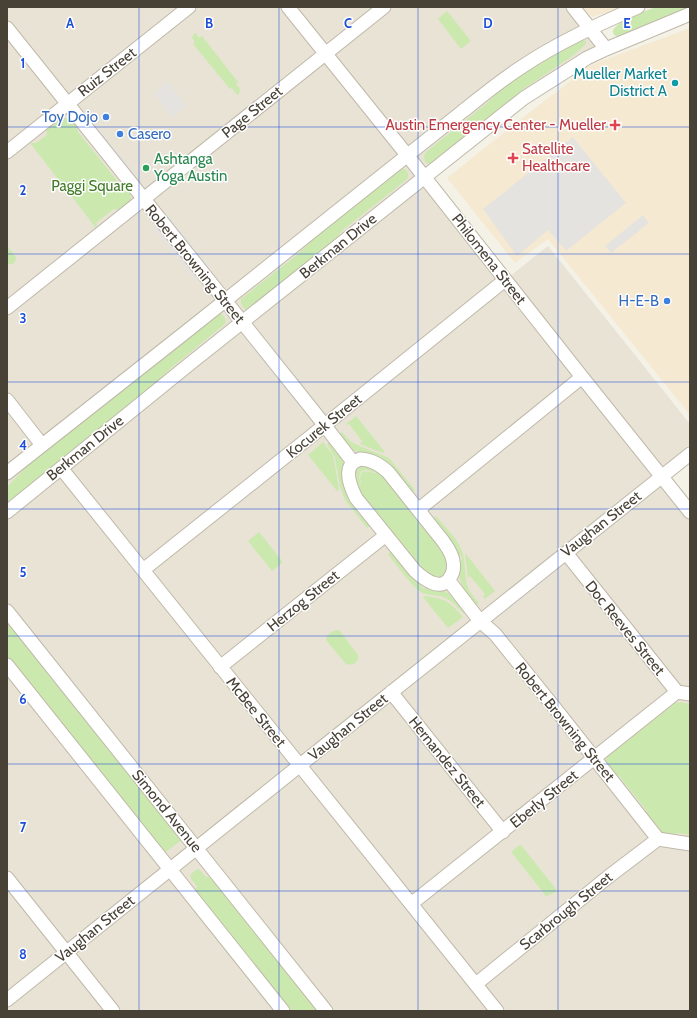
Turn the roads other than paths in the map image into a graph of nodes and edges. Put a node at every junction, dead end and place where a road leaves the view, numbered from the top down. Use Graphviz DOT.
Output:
graph roads {
  1 [pos="189,7"];
  2 [pos="288,7"];
  3 [pos="384,7"];
  4 [pos="573,7"];
  5 [pos="638,7"];
  6 [pos="690,14"];
  7 [pos="7,28"];
  8 [pos="591,28"];
  9 [pos="606,49"];
  10 [pos="326,53"];
  11 [pos="68,104"];
  12 [pos="7,152"];
  13 [pos="407,155"];
  14 [pos="424,177"];
  15 [pos="144,199"];
  16 [pos="505,280"];
  17 [pos="225,301"];
  18 [pos="7,308"];
  19 [pos="242,322"];
  20 [pos="582,377"];
  21 [pos="7,400"];
  22 [pos="325,425"];
  23 [pos="42,445"];
  24 [pos="690,454"];
  25 [pos="353,462"];
  26 [pos="61,468"];
  27 [pos="7,473"];
  28 [pos="662,477"];
  29 [pos="418,510"];
  30 [pos="7,512"];
  31 [pos="690,512"];
  32 [pos="386,535"];
  33 [pos="566,553"];
  34 [pos="143,570"];
  35 [pos="449,581"];
  36 [pos="7,611"];
  37 [pos="480,620"];
  38 [pos="7,665"];
  39 [pos="220,667"];
  40 [pos="391,692"];
  41 [pos="684,693"];
  42 [pos="594,758"];
  43 [pos="300,765"];
  44 [pos="503,832"];
  45 [pos="658,839"];
  46 [pos="690,844"];
  47 [pos="196,848"];
  48 [pos="170,869"];
  49 [pos="7,878"];
  50 [pos="411,904"];
  51 [pos="66,953"];
  52 [pos="476,984"];
  53 [pos="7,1000"];
  54 [pos="113,1011"];
  55 [pos="283,1011"];
  56 [pos="326,1011"];
  57 [pos="497,1011"];
  1 -- 11 [label="street, Ruiz Street"];
  2 -- 10 [label="street, Philomena Street"];
  3 -- 10 [label="street, Page Street"];
  4 -- 8 [label="street"];
  5 -- 8 [label="street, Berkman Drive"];
  6 -- 9 [label="street, Berkman Drive"];
  7 -- 11 [label="street, Robert Browning Street"];
  8 -- 9 [label="street"];
  8 -- 13 [label="street, Berkman Drive"];
  9 -- 14 [label="street, Berkman Drive"];
  10 -- 13 [label="street, Philomena Street"];
  10 -- 15 [label="street, Page Street"];
  11 -- 12 [label="street, Ruiz Street"];
  11 -- 15 [label="street, Robert Browning Street"];
  13 -- 14 [label="street, Philomena Street"];
  13 -- 17 [label="street, Berkman Drive"];
  14 -- 16 [label="street, Philomena Street"];
  14 -- 19 [label="street, Berkman Drive"];
  15 -- 17 [label="street, Robert Browning Street"];
  15 -- 18 [label="street, Page Street"];
  16 -- 20 [label="street, Philomena Street"];
  16 -- 22 [label="street, Kocurek Street"];
  17 -- 19 [label="street, Robert Browning Street"];
  17 -- 23 [label="street, Berkman Drive"];
  19 -- 22 [label="street, Robert Browning Street"];
  19 -- 26 [label="street, Berkman Drive"];
  20 -- 28 [label="street, Philomena Street"];
  20 -- 29 [label="street"];
  21 -- 23 [label="street"];
  22 -- 25 [label="street, Robert Browning Street"];
  22 -- 34 [label="street, Kocurek Street"];
  23 -- 27 [label="street, Berkman Drive"];
  24 -- 28 [label="street, Vaughan Street"];
  25 -- 29 [label="street"];
  25 -- 32 [label="street"];
  26 -- 30 [label="street, Berkman Drive"];
  26 -- 34 [label="street, McBee Street"];
  28 -- 31 [label="street, Philomena Street"];
  28 -- 33 [label="street, Vaughan Street"];
  29 -- 35 [label="street"];
  32 -- 35 [label="street"];
  32 -- 39 [label="street, Herzog Street"];
  33 -- 37 [label="street, Vaughan Street"];
  33 -- 41 [label="street, Doc Reeves Street"];
  34 -- 39 [label="street, McBee Street"];
  35 -- 37 [label="street, Robert Browning Street"];
  36 -- 47 [label="street, Simond Avenue"];
  37 -- 40 [label="street, Vaughan Street"];
  37 -- 42 [label="street, Robert Browning Street"];
  38 -- 48 [label="street"];
  39 -- 43 [label="street, McBee Street"];
  40 -- 43 [label="street, Vaughan Street"];
  40 -- 44 [label="street, Hernandez Street"];
  41 -- 42 [label="street, Eberly Street"];
  42 -- 44 [label="street, Eberly Street"];
  42 -- 45 [label="street, Robert Browning Street"];
  43 -- 47 [label="street, Vaughan Street"];
  43 -- 50 [label="street, McBee Street"];
  44 -- 50 [label="street, Eberly Street"];
  45 -- 46 [label="street"];
  45 -- 52 [label="street, Scarbrough Street"];
  47 -- 48 [label="street, Vaughan Street"];
  47 -- 56 [label="street, Simond Avenue"];
  48 -- 51 [label="street, Vaughan Street"];
  48 -- 55 [label="street"];
  49 -- 51 [label="street"];
  50 -- 52 [label="street, McBee Street"];
  51 -- 53 [label="street, Vaughan Street"];
  51 -- 54 [label="street"];
  52 -- 57 [label="street, McBee Street"];
}
